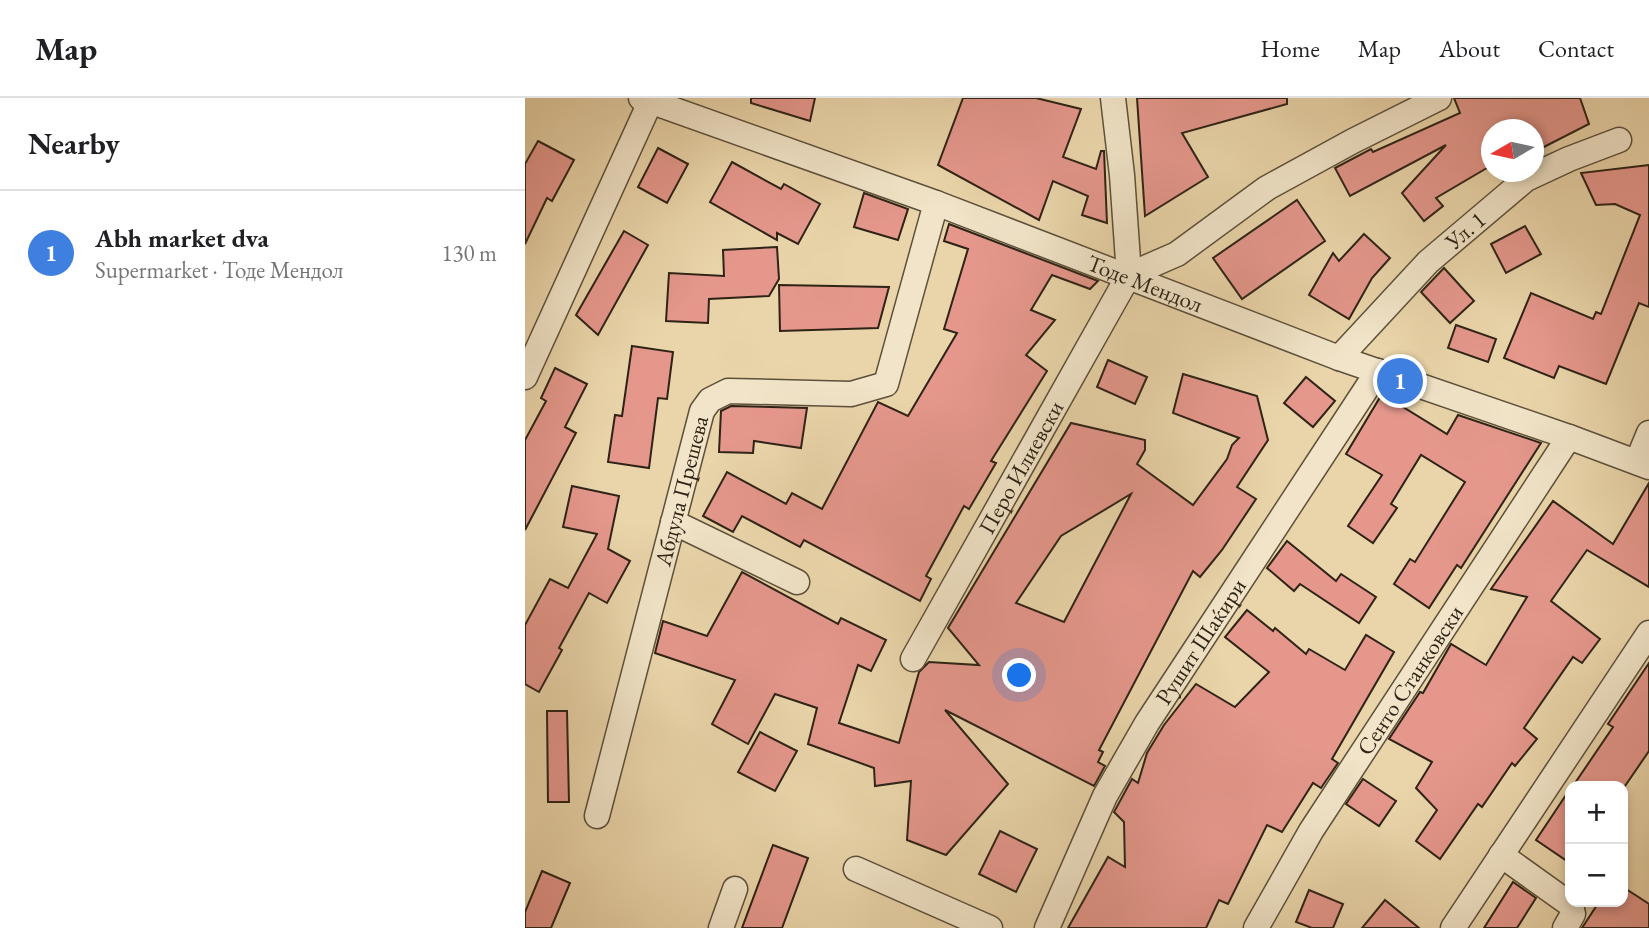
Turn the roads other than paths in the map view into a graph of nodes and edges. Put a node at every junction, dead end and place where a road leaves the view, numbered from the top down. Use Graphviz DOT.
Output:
graph roads {
  1 [pos="1113,98"];
  2 [pos="1439,98"];
  3 [pos="647,99"];
  4 [pos="1619,140"];
  5 [pos="936,203"];
  6 [pos="1129,275"];
  7 [pos="1339,358"];
  8 [pos="1378,371"];
  9 [pos="525,377"];
  10 [pos="1649,433"];
  11 [pos="1569,437"];
  12 [pos="1643,465"];
  13 [pos="673,522"];
  14 [pos="796,582"];
  15 [pos="1649,633"];
  16 [pos="913,659"];
  17 [pos="597,816"];
  18 [pos="1501,855"];
  19 [pos="856,869"];
  20 [pos="735,889"];
  21 [pos="722,928"];
  22 [pos="991,928"];
  23 [pos="1047,928"];
  24 [pos="1256,928"];
  25 [pos="1453,928"];
  26 [pos="1565,928"];
  1 -- 6 [label="street"];
  2 -- 6 [label="street"];
  3 -- 5 [label="street, Тоде Мендол"];
  3 -- 9 [label="street"];
  4 -- 7 [label="street, Ул. 1"];
  5 -- 6 [label="street, Тоде Мендол"];
  5 -- 13 [label="street, Абдула Прешева"];
  6 -- 7 [label="street, Тоде Мендол"];
  6 -- 16 [label="street, Перо Илиевски"];
  7 -- 8 [label="street, Тоде Мендол"];
  8 -- 11 [label="street, Тоде Мендол"];
  8 -- 23 [label="street, Рушит Шаќири"];
  10 -- 12 [label="street"];
  11 -- 12 [label="street, Тоде Мендол"];
  11 -- 24 [label="street, Сенто Станковски"];
  13 -- 14 [label="street"];
  13 -- 17 [label="street, Абдула Прешева"];
  15 -- 18 [label="street"];
  18 -- 25 [label="street"];
  18 -- 26 [label="street"];
  19 -- 22 [label="street"];
  20 -- 21 [label="street"];
}
